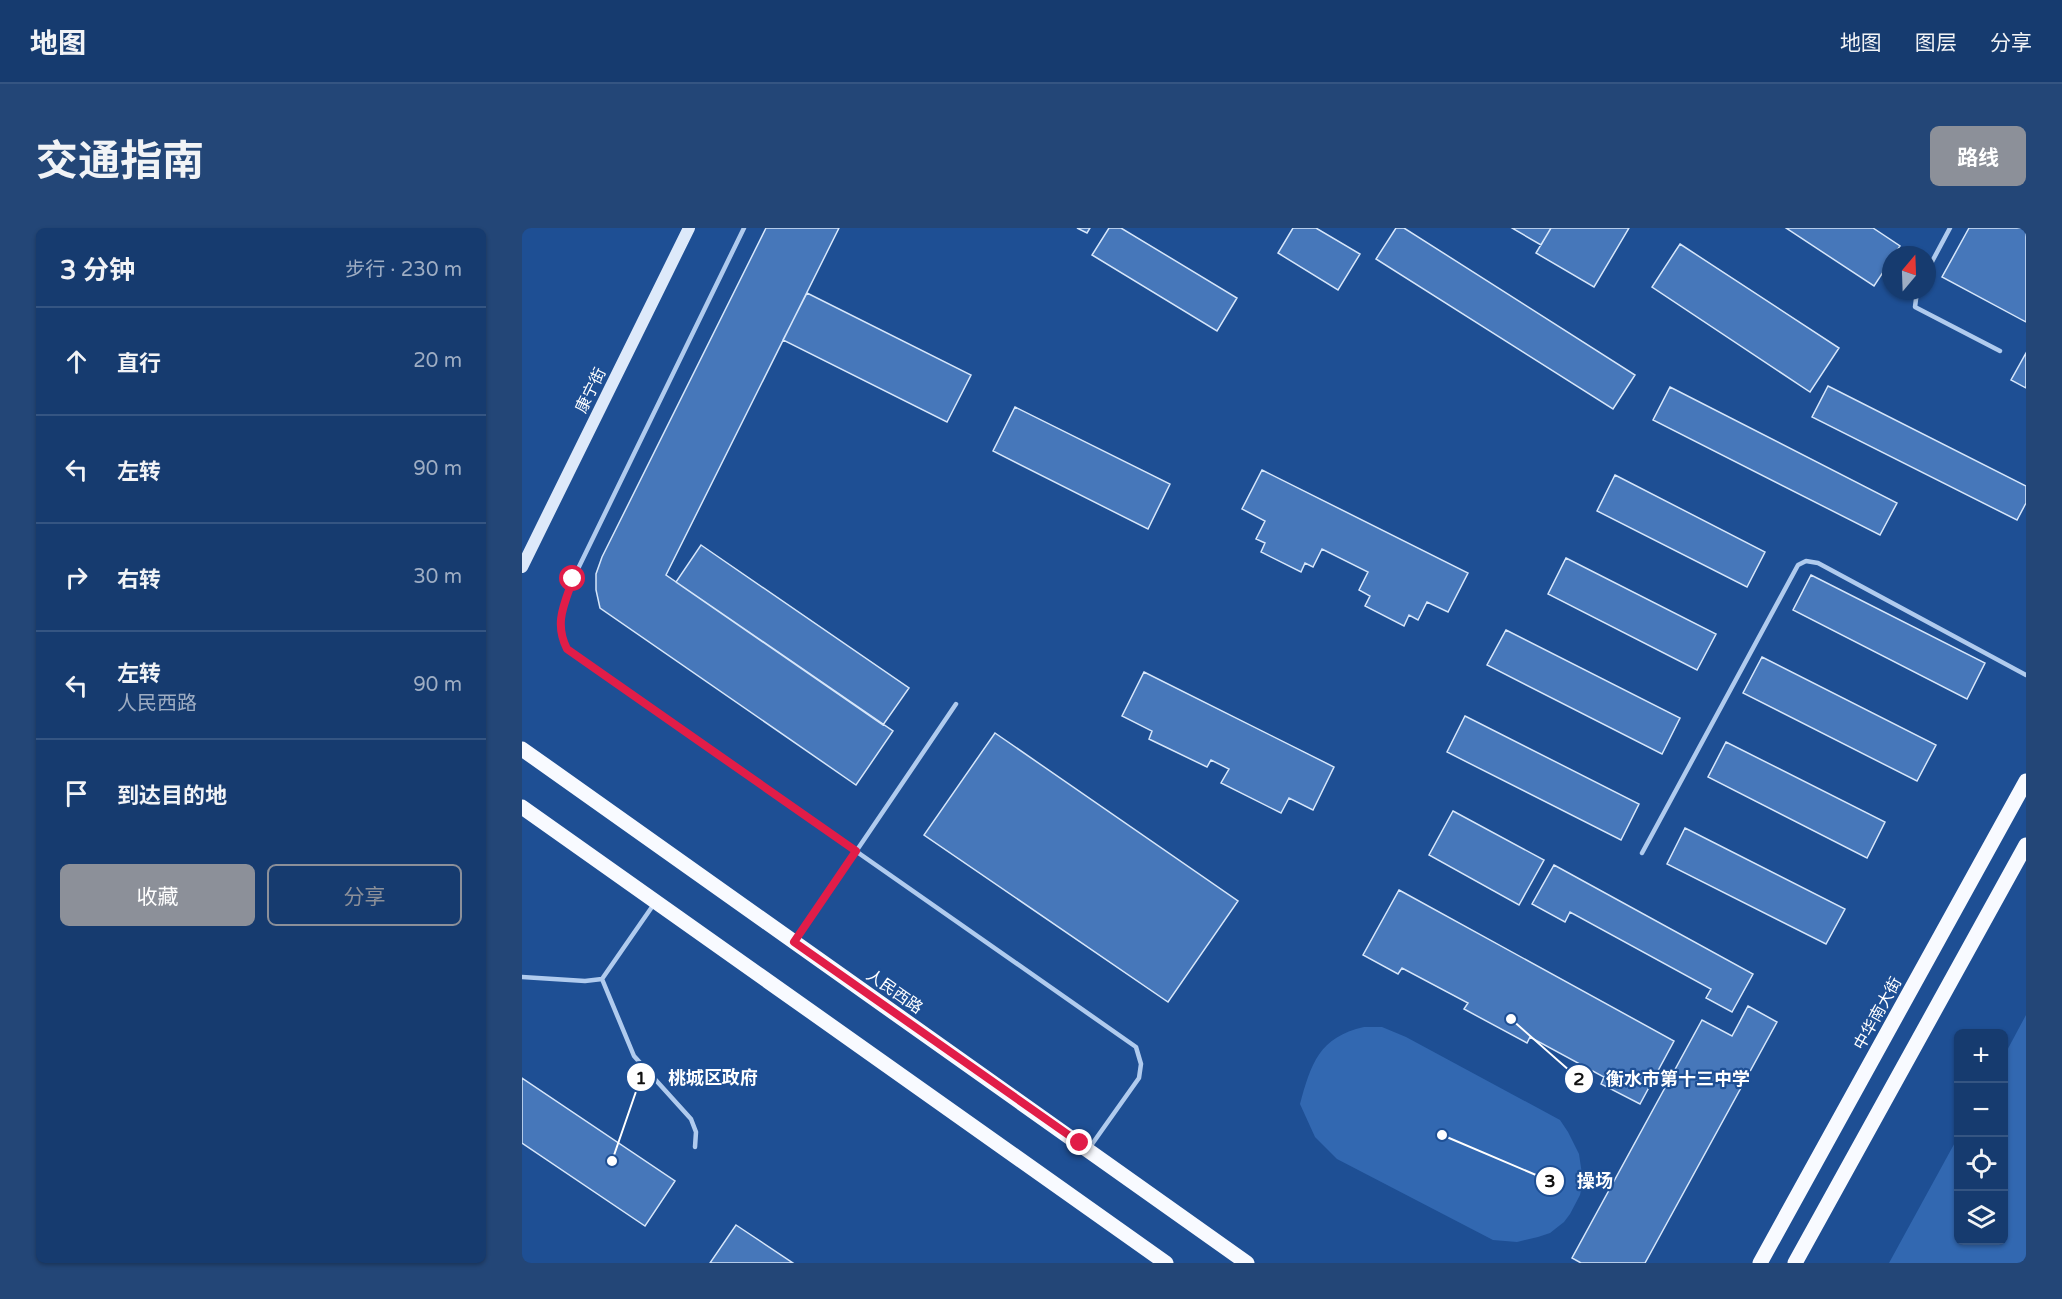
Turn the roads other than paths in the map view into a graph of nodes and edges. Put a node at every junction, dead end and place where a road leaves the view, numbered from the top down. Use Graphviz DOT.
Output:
graph roads {
  1 [pos="689,228"];
  2 [pos="744,228"];
  3 [pos="1950,228"];
  4 [pos="1936,254"];
  5 [pos="1916,300"];
  6 [pos="2000,351"];
  7 [pos="522,567"];
  8 [pos="2026,675"];
  9 [pos="956,704"];
  10 [pos="522,749"];
  11 [pos="2026,781"];
  12 [pos="522,807"];
  13 [pos="2026,845"];
  14 [pos="856,851"];
  15 [pos="1642,853"];
  16 [pos="656,901"];
  17 [pos="794,942"];
  18 [pos="522,977"];
  19 [pos="602,979"];
  20 [pos="695,1147"];
  21 [pos="1089,1149"];
  22 [pos="1166,1263"];
  23 [pos="1247,1263"];
  24 [pos="1760,1263"];
  25 [pos="1795,1263"];
  1 -- 7 [label="street, 康宁街"];
  2 -- 14 [label="lane"];
  3 -- 4 [label="lane"];
  5 -- 6 [label="lane"];
  8 -- 15 [label="lane"];
  9 -- 14 [label="lane"];
  10 -- 17 [label="main road, 人民西路"];
  11 -- 24 [label="main road, 中华南大街"];
  12 -- 16 [label="main road"];
  13 -- 25 [label="main road"];
  14 -- 17 [label="lane"];
  14 -- 21 [label="lane"];
  16 -- 19 [label="lane"];
  16 -- 22 [label="main road"];
  17 -- 21 [label="main road, 人民西路"];
  18 -- 19 [label="lane"];
  19 -- 20 [label="lane"];
  21 -- 23 [label="main road, 人民西路"];
}
